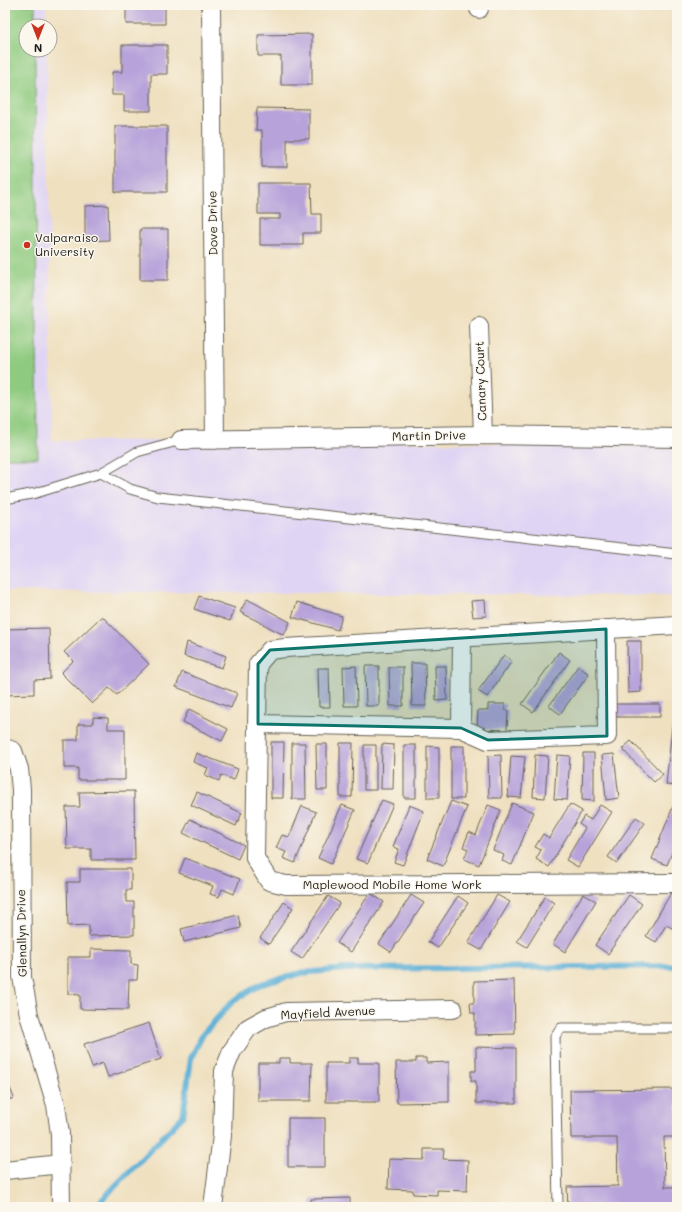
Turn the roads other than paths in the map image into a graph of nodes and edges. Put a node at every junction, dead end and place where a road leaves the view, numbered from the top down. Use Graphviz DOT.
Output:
graph roads {
  1 [pos="211,5"];
  2 [pos="479,326"];
  3 [pos="482,435"];
  4 [pos="677,438"];
  5 [pos="181,440"];
  6 [pos="215,440"];
  7 [pos="101,473"];
  8 [pos="5,499"];
  9 [pos="677,554"];
  10 [pos="677,626"];
  11 [pos="606,629"];
  12 [pos="462,638"];
  13 [pos="258,724"];
  14 [pos="461,728"];
  15 [pos="9,750"];
  16 [pos="677,883"];
  17 [pos="453,1009"];
  18 [pos="677,1028"];
  19 [pos="61,1164"];
  20 [pos="5,1170"];
  21 [pos="61,1207"];
  22 [pos="213,1207"];
  23 [pos="558,1207"];
  1 -- 6 [label="street, Dove Drive"];
  2 -- 3 [label="street, Canary Court"];
  3 -- 4 [label="street, Martin Drive"];
  3 -- 6 [label="street, Martin Drive"];
  5 -- 6 [label="street, Martin Drive"];
  5 -- 7 [label="lane"];
  7 -- 8 [label="lane"];
  7 -- 9 [label="lane"];
  10 -- 11 [label="street, Maplewood Mobile Home Work"];
  11 -- 12 [label="street, Maplewood Mobile Home Work"];
  11 -- 14 [label="street"];
  12 -- 13 [label="street, Maplewood Mobile Home Work"];
  12 -- 14 [label="street"];
  13 -- 14 [label="street"];
  13 -- 16 [label="street, Maplewood Mobile Home Work"];
  15 -- 19 [label="street, Glenallyn Drive"];
  17 -- 22 [label="street, Mayfield Avenue"];
  18 -- 23 [label="lane"];
  19 -- 20 [label="street"];
  19 -- 21 [label="street, Glenallyn Drive"];
}
